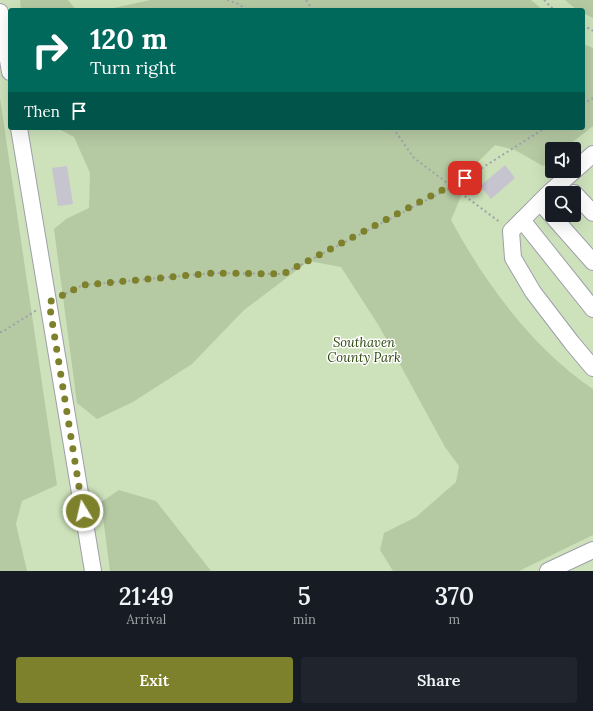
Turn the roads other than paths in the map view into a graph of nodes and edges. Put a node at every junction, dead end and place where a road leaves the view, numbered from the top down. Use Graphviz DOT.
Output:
graph roads {
  1 [pos="0,12"];
  2 [pos="8,60"];
  3 [pos="20,130"];
  4 [pos="592,157"];
  5 [pos="581,166"];
  6 [pos="566,178"];
  7 [pos="581,200"];
  8 [pos="540,202"];
  9 [pos="593,213"];
  10 [pos="516,226"];
  11 [pos="593,262"];
  12 [pos="593,309"];
  13 [pos="593,368"];
  14 [pos="593,550"];
  15 [pos="93,571"];
  16 [pos="548,571"];
  1 -- 2 [label="lane"];
  3 -- 15 [label="lane"];
  4 -- 5 [label="lane"];
  6 -- 8 [label="lane"];
  7 -- 9 [label="lane"];
  8 -- 10 [label="lane"];
  8 -- 11 [label="lane"];
  10 -- 12 [label="lane"];
  10 -- 13 [label="lane"];
  14 -- 16 [label="lane"];
}
